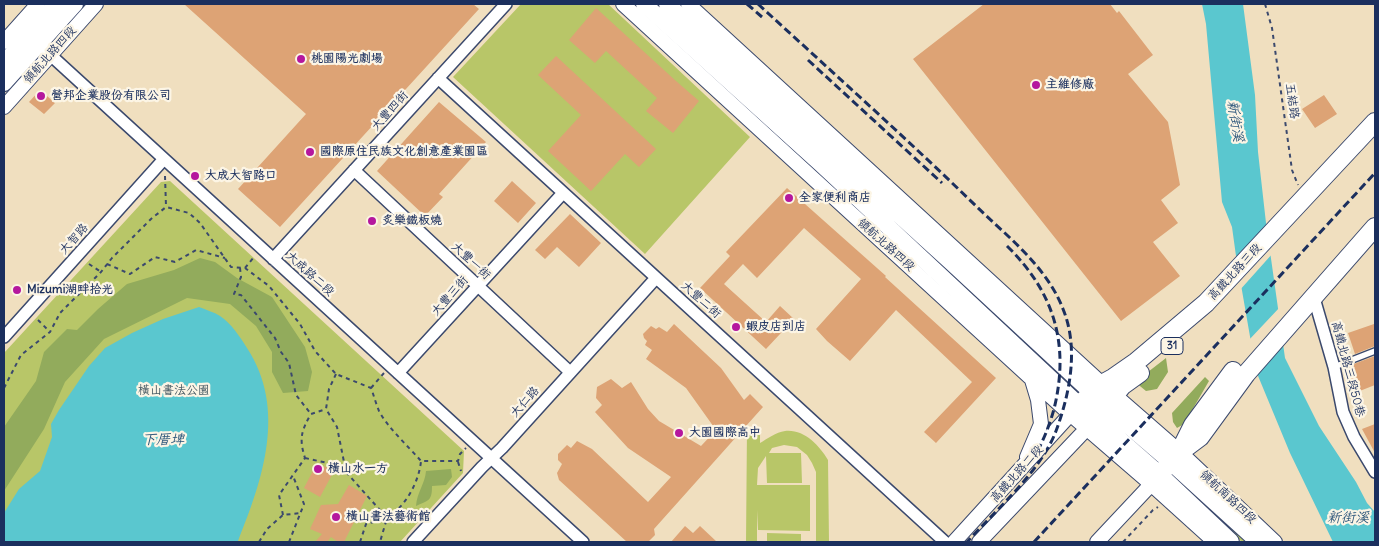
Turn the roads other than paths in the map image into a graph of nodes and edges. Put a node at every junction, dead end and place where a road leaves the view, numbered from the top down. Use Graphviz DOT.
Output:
graph roads {
  1 [pos="38,4"];
  2 [pos="56,4"];
  3 [pos="75,4"];
  4 [pos="96,4"];
  5 [pos="506,4"];
  6 [pos="623,4"];
  7 [pos="644,4"];
  8 [pos="667,4"];
  9 [pos="688,4"];
  10 [pos="34,40"];
  11 [pos="4,42"];
  12 [pos="4,62"];
  13 [pos="438,78"];
  14 [pos="4,83"];
  15 [pos="4,107"];
  16 [pos="1375,122"];
  17 [pos="1375,136"];
  18 [pos="164,159"];
  19 [pos="354,170"];
  20 [pos="563,193"];
  21 [pos="1297,209"];
  22 [pos="1375,213"];
  23 [pos="1375,227"];
  24 [pos="273,259"];
  25 [pos="656,278"];
  26 [pos="1236,279"];
  27 [pos="478,286"];
  28 [pos="1307,299"];
  29 [pos="4,337"];
  30 [pos="1375,351"];
  31 [pos="1334,367"];
  32 [pos="570,372"];
  33 [pos="398,373"];
  34 [pos="1031,377"];
  35 [pos="1086,399"];
  36 [pos="1102,413"];
  37 [pos="1176,457"];
  38 [pos="491,458"];
  39 [pos="1021,470"];
  40 [pos="1375,472"];
  41 [pos="1155,479"];
  42 [pos="580,541"];
  43 [pos="413,542"];
  44 [pos="945,542"];
  45 [pos="954,542"];
  46 [pos="979,542"];
  47 [pos="1097,542"];
  48 [pos="1215,542"];
  49 [pos="1230,542"];
  50 [pos="1260,542"];
  51 [pos="1275,542"];
  1 -- 10 [label="street, 領航北路四段"];
  2 -- 10 [label="main road, 領航北路四段"];
  3 -- 10 [label="main road, 領航北路四段"];
  4 -- 10 [label="street, 領航北路四段"];
  5 -- 13 [label="street, 大豐四街"];
  6 -- 34 [label="street, 領航北路四段"];
  7 -- 35 [label="main road, 領航北路四段"];
  8 -- 35 [label="main road, 領航北路四段"];
  9 -- 35 [label="street, 領航北路四段"];
  10 -- 11 [label="street, 領航北路四段"];
  10 -- 12 [label="main road, 領航北路四段"];
  10 -- 14 [label="main road, 領航北路四段"];
  10 -- 15 [label="street, 領航北路四段"];
  10 -- 18 [label="street, 大成路二段"];
  13 -- 19 [label="street, 大豐四街"];
  13 -- 20 [label="street, 大豐二街"];
  16 -- 21 [label="main road, 高鐵北路三段"];
  17 -- 21 [label="main road, 高鐵北路三段"];
  18 -- 24 [label="street, 大成路二段"];
  18 -- 29 [label="street, 大智路"];
  19 -- 24 [label="street, 大豐四街"];
  19 -- 27 [label="street, 大豐一街"];
  20 -- 25 [label="street, 大豐二街"];
  20 -- 27 [label="street, 大豐三街"];
  21 -- 26 [label="main road, 高鐵北路三段"];
  22 -- 28 [label="main road"];
  23 -- 28 [label="main road"];
  24 -- 33 [label="street, 大成路二段"];
  25 -- 32 [label="street, 大仁路"];
  25 -- 44 [label="street, 大豐二街"];
  26 -- 35 [label="main road, 高鐵北路三段"];
  26 -- 36 [label="main road, 高鐵北路三段 / 31"];
  27 -- 32 [label="street, 大豐一街"];
  27 -- 33 [label="street, 大豐三街"];
  28 -- 31 [label="street, 高鐵北路三段50巷"];
  28 -- 37 [label="main road"];
  30 -- 31 [label="lane"];
  31 -- 40 [label="street, 高鐵北路三段50巷"];
  32 -- 38 [label="street, 大仁路"];
  33 -- 38 [label="street, 大成路二段"];
  34 -- 35 [label="street, 領航北路四段"];
  34 -- 39 [label="street"];
  35 -- 36 [label="main road, 領航北路四段"];
  35 -- 36 [label="street, 領航北路四段"];
  35 -- 39 [label="street, 高鐵北路二段"];
  36 -- 37 [label="main road, 領航北路四段"];
  36 -- 41 [label="main road, 領航北路四段"];
  36 -- 46 [label="street, 高鐵北路二段"];
  37 -- 41 [label="main road"];
  37 -- 50 [label="main road, 領航南路四段"];
  37 -- 51 [label="street, 領航南路四段"];
  38 -- 42 [label="street, 大成路二段"];
  38 -- 43 [label="street, 大仁路"];
  39 -- 45 [label="street, 高鐵北路二段"];
  41 -- 47 [label="street"];
  41 -- 48 [label="street"];
  41 -- 49 [label="main road"];
}
